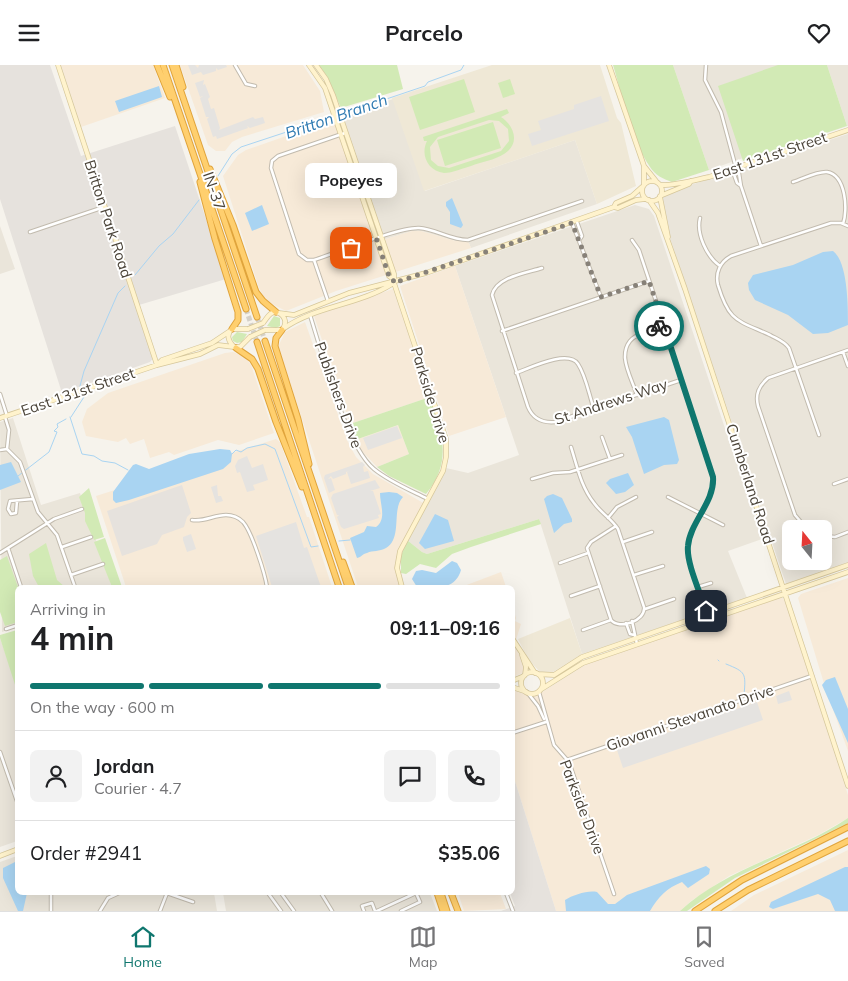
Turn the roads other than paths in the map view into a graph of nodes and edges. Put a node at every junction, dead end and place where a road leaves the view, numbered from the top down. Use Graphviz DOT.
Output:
graph roads {
  1 [pos="56,65"];
  2 [pos="157,65"];
  3 [pos="163,65"];
  4 [pos="172,65"];
  5 [pos="176,65"];
  6 [pos="235,65"];
  7 [pos="309,65"];
  8 [pos="316,65"];
  9 [pos="609,65"];
  10 [pos="706,65"];
  11 [pos="255,86"];
  12 [pos="185,105"];
  13 [pos="335,111"];
  14 [pos="848,130"];
  15 [pos="343,134"];
  16 [pos="185,136"];
  17 [pos="199,146"];
  18 [pos="194,163"];
  19 [pos="644,166"];
  20 [pos="735,168"];
  21 [pos="656,181"];
  22 [pos="691,181"];
  23 [pos="793,182"];
  24 [pos="643,185"];
  25 [pos="660,185"];
  26 [pos="660,196"];
  27 [pos="647,200"];
  28 [pos="582,201"];
  29 [pos="104,207"];
  30 [pos="614,207"];
  31 [pos="700,217"];
  32 [pos="575,222"];
  33 [pos="843,224"];
  34 [pos="848,226"];
  35 [pos="30,232"];
  36 [pos="382,238"];
  37 [pos="377,240"];
  38 [pos="632,240"];
  39 [pos="668,240"];
  40 [pos="761,246"];
  41 [pos="314,261"];
  42 [pos="720,266"];
  43 [pos="542,268"];
  44 [pos="394,281"];
  45 [pos="649,281"];
  46 [pos="601,297"];
  47 [pos="328,301"];
  48 [pos="246,309"];
  49 [pos="278,312"];
  50 [pos="310,315"];
  51 [pos="257,317"];
  52 [pos="231,330"];
  53 [pos="282,330"];
  54 [pos="502,331"];
  55 [pos="656,334"];
  56 [pos="265,341"];
  57 [pos="257,342"];
  58 [pos="235,347"];
  59 [pos="848,351"];
  60 [pos="843,352"];
  61 [pos="157,365"];
  62 [pos="848,366"];
  63 [pos="796,368"];
  64 [pos="516,373"];
  65 [pos="681,380"];
  66 [pos="0,394"];
  67 [pos="637,395"];
  68 [pos="594,409"];
  69 [pos="6,416"];
  70 [pos="0,418"];
  71 [pos="818,435"];
  72 [pos="602,437"];
  73 [pos="571,447"];
  74 [pos="7,449"];
  75 [pos="0,450"];
  76 [pos="622,455"];
  77 [pos="610,459"];
  78 [pos="578,470"];
  79 [pos="532,479"];
  80 [pos="848,479"];
  81 [pos="834,483"];
  82 [pos="313,484"];
  83 [pos="636,497"];
  84 [pos="668,497"];
  85 [pos="33,499"];
  86 [pos="428,499"];
  87 [pos="17,501"];
  88 [pos="82,509"];
  89 [pos="314,512"];
  90 [pos="701,513"];
  91 [pos="608,517"];
  92 [pos="800,520"];
  93 [pos="192,521"];
  94 [pos="48,523"];
  95 [pos="723,525"];
  96 [pos="616,526"];
  97 [pos="652,532"];
  98 [pos="848,532"];
  99 [pos="91,537"];
  100 [pos="331,537"];
  101 [pos="832,537"];
  102 [pos="623,542"];
  103 [pos="62,547"];
  104 [pos="8,548"];
  105 [pos="0,553"];
  106 [pos="588,553"];
  107 [pos="560,563"];
  108 [pos="103,564"];
  109 [pos="848,565"];
  110 [pos="663,566"];
  111 [pos="848,572"];
  112 [pos="71,575"];
  113 [pos="634,575"];
  114 [pos="711,583"];
  115 [pos="20,585"];
  116 [pos="74,585"];
  117 [pos="265,585"];
  118 [pos="336,585"];
  119 [pos="347,585"];
  120 [pos="351,585"];
  121 [pos="402,585"];
  122 [pos="600,586"];
  123 [pos="698,587"];
  124 [pos="784,587"];
  125 [pos="786,593"];
  126 [pos="571,596"];
  127 [pos="674,599"];
  128 [pos="645,609"];
  129 [pos="707,614"];
  130 [pos="611,620"];
  131 [pos="632,621"];
  132 [pos="626,623"];
  133 [pos="15,626"];
  134 [pos="6,629"];
  135 [pos="583,630"];
  136 [pos="634,637"];
  137 [pos="515,642"];
  138 [pos="637,645"];
  139 [pos="520,648"];
  140 [pos="536,673"];
  141 [pos="525,676"];
  142 [pos="813,676"];
  143 [pos="515,680"];
  144 [pos="515,688"];
  145 [pos="540,691"];
  146 [pos="526,692"];
  147 [pos="546,722"];
  148 [pos="515,732"];
  149 [pos="0,753"];
  150 [pos="567,760"];
  151 [pos="848,786"];
  152 [pos="15,796"];
  153 [pos="848,827"];
  154 [pos="848,841"];
  155 [pos="15,850"];
  156 [pos="0,855"];
  157 [pos="614,894"];
  158 [pos="51,895"];
  159 [pos="115,895"];
  160 [pos="166,895"];
  161 [pos="173,895"];
  162 [pos="270,895"];
  163 [pos="282,895"];
  164 [pos="322,895"];
  165 [pos="412,895"];
  166 [pos="417,895"];
  167 [pos="438,895"];
  168 [pos="441,895"];
  169 [pos="454,895"];
  170 [pos="507,895"];
  171 [pos="194,902"];
  172 [pos="51,911"];
  173 [pos="100,911"];
  174 [pos="160,911"];
  175 [pos="282,911"];
  176 [pos="294,911"];
  177 [pos="332,911"];
  178 [pos="364,911"];
  179 [pos="376,911"];
  180 [pos="401,911"];
  181 [pos="445,911"];
  182 [pos="458,911"];
  183 [pos="512,911"];
  184 [pos="695,911"];
  185 [pos="715,911"];
  1 -- 29 [label="street, Britton Park Road"];
  2 -- 16 [label="highway"];
  3 -- 16 [label="highway, IN-37"];
  4 -- 12 [label="highway, IN-37"];
  5 -- 12 [label="highway"];
  6 -- 11 [label="street"];
  7 -- 13 [label="street, Parkside Drive"];
  8 -- 13 [label="street, Parkside Drive"];
  9 -- 19 [label="street"];
  10 -- 20 [label="street"];
  12 -- 17 [label="highway, IN-37"];
  13 -- 15 [label="street, Parkside Drive"];
  14 -- 20 [label="street, East 131st Street"];
  15 -- 36 [label="street, Parkside Drive"];
  15 -- 37 [label="street, Parkside Drive"];
  15 -- 41 [label="street"];
  16 -- 18 [label="highway, IN-37"];
  17 -- 49 [label="highway"];
  17 -- 51 [label="highway, IN-37"];
  18 -- 48 [label="highway, IN-37"];
  18 -- 52 [label="highway"];
  19 -- 21 [label="street"];
  19 -- 24 [label="street"];
  20 -- 22 [label="street, East 131st Street"];
  20 -- 40 [label="street"];
  21 -- 24 [label="street"];
  21 -- 25 [label="street"];
  22 -- 25 [label="street, East 131st Street"];
  22 -- 26 [label="street, East 131st Street"];
  23 -- 33 [label="street"];
  24 -- 27 [label="street"];
  24 -- 30 [label="street"];
  25 -- 26 [label="street"];
  26 -- 27 [label="street"];
  26 -- 39 [label="street, Cumberland Road"];
  27 -- 30 [label="street"];
  27 -- 39 [label="street, Cumberland Road"];
  28 -- 36 [label="street"];
  29 -- 35 [label="street"];
  29 -- 61 [label="street, Britton Park Road"];
  30 -- 32 [label="street"];
  31 -- 42 [label="street"];
  32 -- 44 [label="street"];
  32 -- 46 [label="street"];
  33 -- 34 [label="street"];
  33 -- 40 [label="street"];
  36 -- 37 [label="street"];
  36 -- 44 [label="street, Parkside Drive"];
  37 -- 41 [label="street"];
  37 -- 44 [label="street, Parkside Drive"];
  38 -- 45 [label="street"];
  39 -- 124 [label="street, Cumberland Road"];
  40 -- 42 [label="street"];
  41 -- 47 [label="street"];
  42 -- 63 [label="street"];
  43 -- 54 [label="street, St Andrews Way"];
  44 -- 47 [label="street"];
  44 -- 50 [label="street"];
  44 -- 86 [label="street, Parkside Drive"];
  45 -- 46 [label="street"];
  45 -- 55 [label="street"];
  46 -- 54 [label="street"];
  47 -- 49 [label="street"];
  49 -- 52 [label="street, bridge"];
  49 -- 53 [label="street"];
  50 -- 53 [label="street"];
  50 -- 86 [label="street, Publishers Drive"];
  52 -- 58 [label="street"];
  52 -- 61 [label="street, East 131st Street"];
  53 -- 58 [label="street, bridge"];
  53 -- 82 [label="highway"];
  54 -- 64 [label="street, St Andrews Way"];
  55 -- 65 [label="street"];
  55 -- 67 [label="street"];
  56 -- 82 [label="highway"];
  57 -- 89 [label="highway"];
  58 -- 61 [label="street, East 131st Street"];
  58 -- 89 [label="highway"];
  59 -- 60 [label="street"];
  60 -- 62 [label="street"];
  60 -- 63 [label="street"];
  61 -- 69 [label="street, East 131st Street"];
  63 -- 71 [label="street"];
  63 -- 92 [label="street"];
  64 -- 68 [label="street, St Andrews Way"];
  64 -- 68 [label="street"];
  65 -- 67 [label="street, St Andrews Way"];
  65 -- 90 [label="street"];
  66 -- 69 [label="street"];
  67 -- 68 [label="street, St Andrews Way"];
  69 -- 70 [label="street, East 131st Street"];
  69 -- 74 [label="street"];
  72 -- 77 [label="street"];
  73 -- 78 [label="street"];
  74 -- 75 [label="street"];
  74 -- 85 [label="street"];
  76 -- 77 [label="street"];
  77 -- 78 [label="street"];
  78 -- 79 [label="street"];
  78 -- 91 [label="street"];
  80 -- 81 [label="street"];
  82 -- 100 [label="highway"];
  83 -- 91 [label="street"];
  84 -- 90 [label="street"];
  85 -- 87 [label="street"];
  85 -- 94 [label="street"];
  86 -- 121 [label="street, Parkside Drive"];
  87 -- 87 [label="street"];
  88 -- 94 [label="street"];
  89 -- 118 [label="highway"];
  90 -- 95 [label="street"];
  90 -- 123 [label="street"];
  91 -- 96 [label="street"];
  93 -- 117 [label="street"];
  94 -- 103 [label="street"];
  94 -- 104 [label="street"];
  96 -- 102 [label="street"];
  96 -- 106 [label="street"];
  97 -- 102 [label="street"];
  98 -- 101 [label="street"];
  99 -- 103 [label="street"];
  100 -- 119 [label="highway"];
  100 -- 120 [label="highway"];
  102 -- 113 [label="street"];
  103 -- 112 [label="street"];
  104 -- 105 [label="street"];
  104 -- 115 [label="street"];
  106 -- 107 [label="street"];
  106 -- 122 [label="street"];
  108 -- 112 [label="street"];
  109 -- 124 [label="street"];
  110 -- 113 [label="street"];
  111 -- 125 [label="street"];
  112 -- 116 [label="street"];
  113 -- 128 [label="street"];
  114 -- 123 [label="street"];
  122 -- 126 [label="street"];
  122 -- 130 [label="street"];
  123 -- 129 [label="street"];
  124 -- 125 [label="street, Cumberland Road"];
  124 -- 129 [label="street"];
  125 -- 138 [label="street"];
  125 -- 142 [label="street, Cumberland Road"];
  127 -- 128 [label="street"];
  128 -- 131 [label="street"];
  129 -- 136 [label="street"];
  130 -- 132 [label="street"];
  130 -- 135 [label="street"];
  131 -- 132 [label="street"];
  131 -- 136 [label="street"];
  132 -- 136 [label="street"];
  133 -- 134 [label="street"];
  136 -- 138 [label="street"];
  136 -- 140 [label="street"];
  137 -- 139 [label="street"];
  138 -- 145 [label="street"];
  139 -- 140 [label="street"];
  139 -- 141 [label="street"];
  140 -- 141 [label="street"];
  140 -- 145 [label="street"];
  141 -- 143 [label="street"];
  141 -- 146 [label="street"];
  142 -- 150 [label="street, Giovanni Stevanato Drive"];
  142 -- 151 [label="street, Cumberland Road"];
  144 -- 146 [label="street"];
  145 -- 146 [label="street"];
  145 -- 147 [label="street, Parkside Drive"];
  146 -- 147 [label="street, Parkside Drive"];
  147 -- 148 [label="street"];
  147 -- 150 [label="street, Parkside Drive"];
  149 -- 152 [label="street"];
  150 -- 157 [label="street, Parkside Drive"];
  153 -- 184 [label="highway"];
  154 -- 185 [label="highway"];
  155 -- 156 [label="street"];
  158 -- 172 [label="street"];
  159 -- 173 [label="street"];
  160 -- 174 [label="street"];
  161 -- 171 [label="street"];
  162 -- 175 [label="street"];
  163 -- 176 [label="street"];
  164 -- 177 [label="street"];
  165 -- 179 [label="street"];
  166 -- 180 [label="street"];
  167 -- 181 [label="highway"];
  168 -- 181 [label="highway"];
  169 -- 182 [label="highway"];
  170 -- 183 [label="street"];
  178 -- 179 [label="street"];
}
